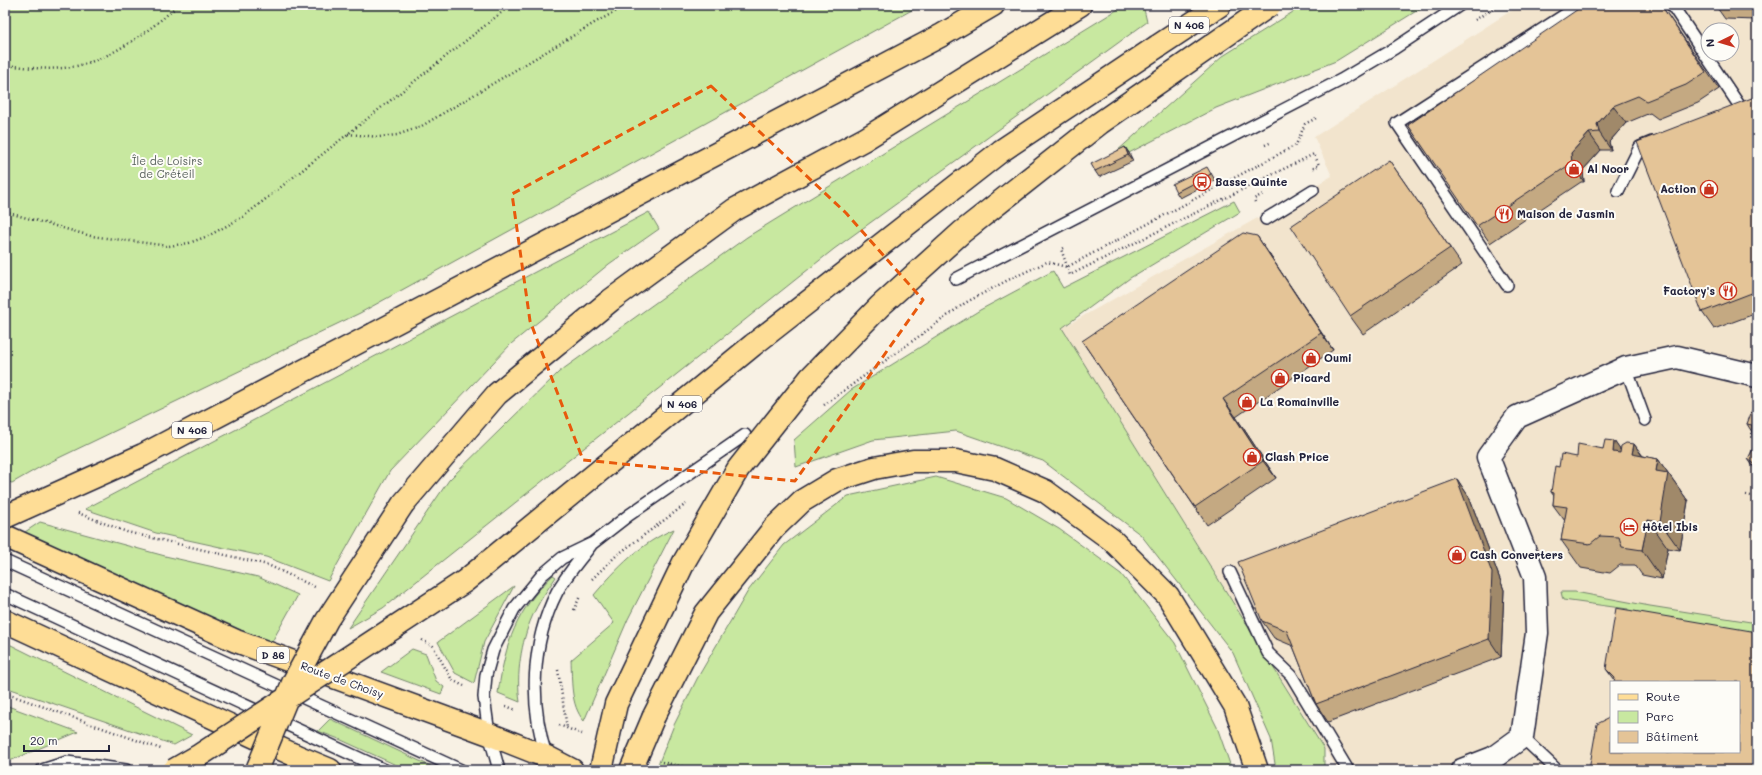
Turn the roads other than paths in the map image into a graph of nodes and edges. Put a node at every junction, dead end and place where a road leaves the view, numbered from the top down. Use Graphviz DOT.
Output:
graph roads {
  1 [pos="993,5"];
  2 [pos="1080,5"];
  3 [pos="1220,5"];
  4 [pos="1270,5"];
  5 [pos="1460,5"];
  6 [pos="1580,5"];
  7 [pos="1672,5"];
  8 [pos="1752,104"];
  9 [pos="1661,139"];
  10 [pos="1313,190"];
  11 [pos="1618,191"];
  12 [pos="1266,219"];
  13 [pos="956,279"];
  14 [pos="1507,285"];
  15 [pos="1626,368"];
  16 [pos="1757,376"];
  17 [pos="1645,420"];
  18 [pos="745,435"];
  19 [pos="5,517"];
  20 [pos="5,536"];
  21 [pos="593,543"];
  22 [pos="5,560"];
  23 [pos="1230,572"];
  24 [pos="5,594"];
  25 [pos="5,621"];
  26 [pos="489,734"];
  27 [pos="1522,737"];
  28 [pos="301,763"];
  29 [pos="550,764"];
  30 [pos="42,770"];
  31 [pos="126,770"];
  32 [pos="174,770"];
  33 [pos="257,770"];
  34 [pos="330,770"];
  35 [pos="385,770"];
  36 [pos="461,770"];
  37 [pos="499,770"];
  38 [pos="572,770"];
  39 [pos="601,770"];
  40 [pos="632,770"];
  41 [pos="1257,770"];
  42 [pos="1348,770"];
  43 [pos="1462,770"];
  44 [pos="1557,770"];
  1 -- 19 [label="main road, N 406, bridge"];
  2 -- 33 [label="main road, bridge"];
  3 -- 32 [label="main road, N 406, bridge"];
  4 -- 39 [label="main road, bridge"];
  5 -- 13 [label="lane"];
  6 -- 14 [label="lane"];
  7 -- 8 [label="lane"];
  9 -- 11 [label="lane"];
  10 -- 12 [label="lane"];
  15 -- 16 [label="street"];
  15 -- 17 [label="lane"];
  15 -- 27 [label="street"];
  18 -- 21 [label="lane"];
  20 -- 26 [label="main road, Route de Choisy / D 86"];
  21 -- 26 [label="lane"];
  21 -- 29 [label="lane"];
  22 -- 36 [label="lane"];
  23 -- 42 [label="lane"];
  24 -- 35 [label="lane"];
  25 -- 28 [label="main road"];
  26 -- 29 [label="main road, Route de Choisy / D 86"];
  26 -- 37 [label="lane"];
  27 -- 43 [label="street"];
  27 -- 44 [label="lane"];
  28 -- 34 [label="main road"];
  29 -- 38 [label="main road, Route de Choisy / D 86"];
  30 -- 31 [label="lane"];
  40 -- 41 [label="main road, bridge"];
}
